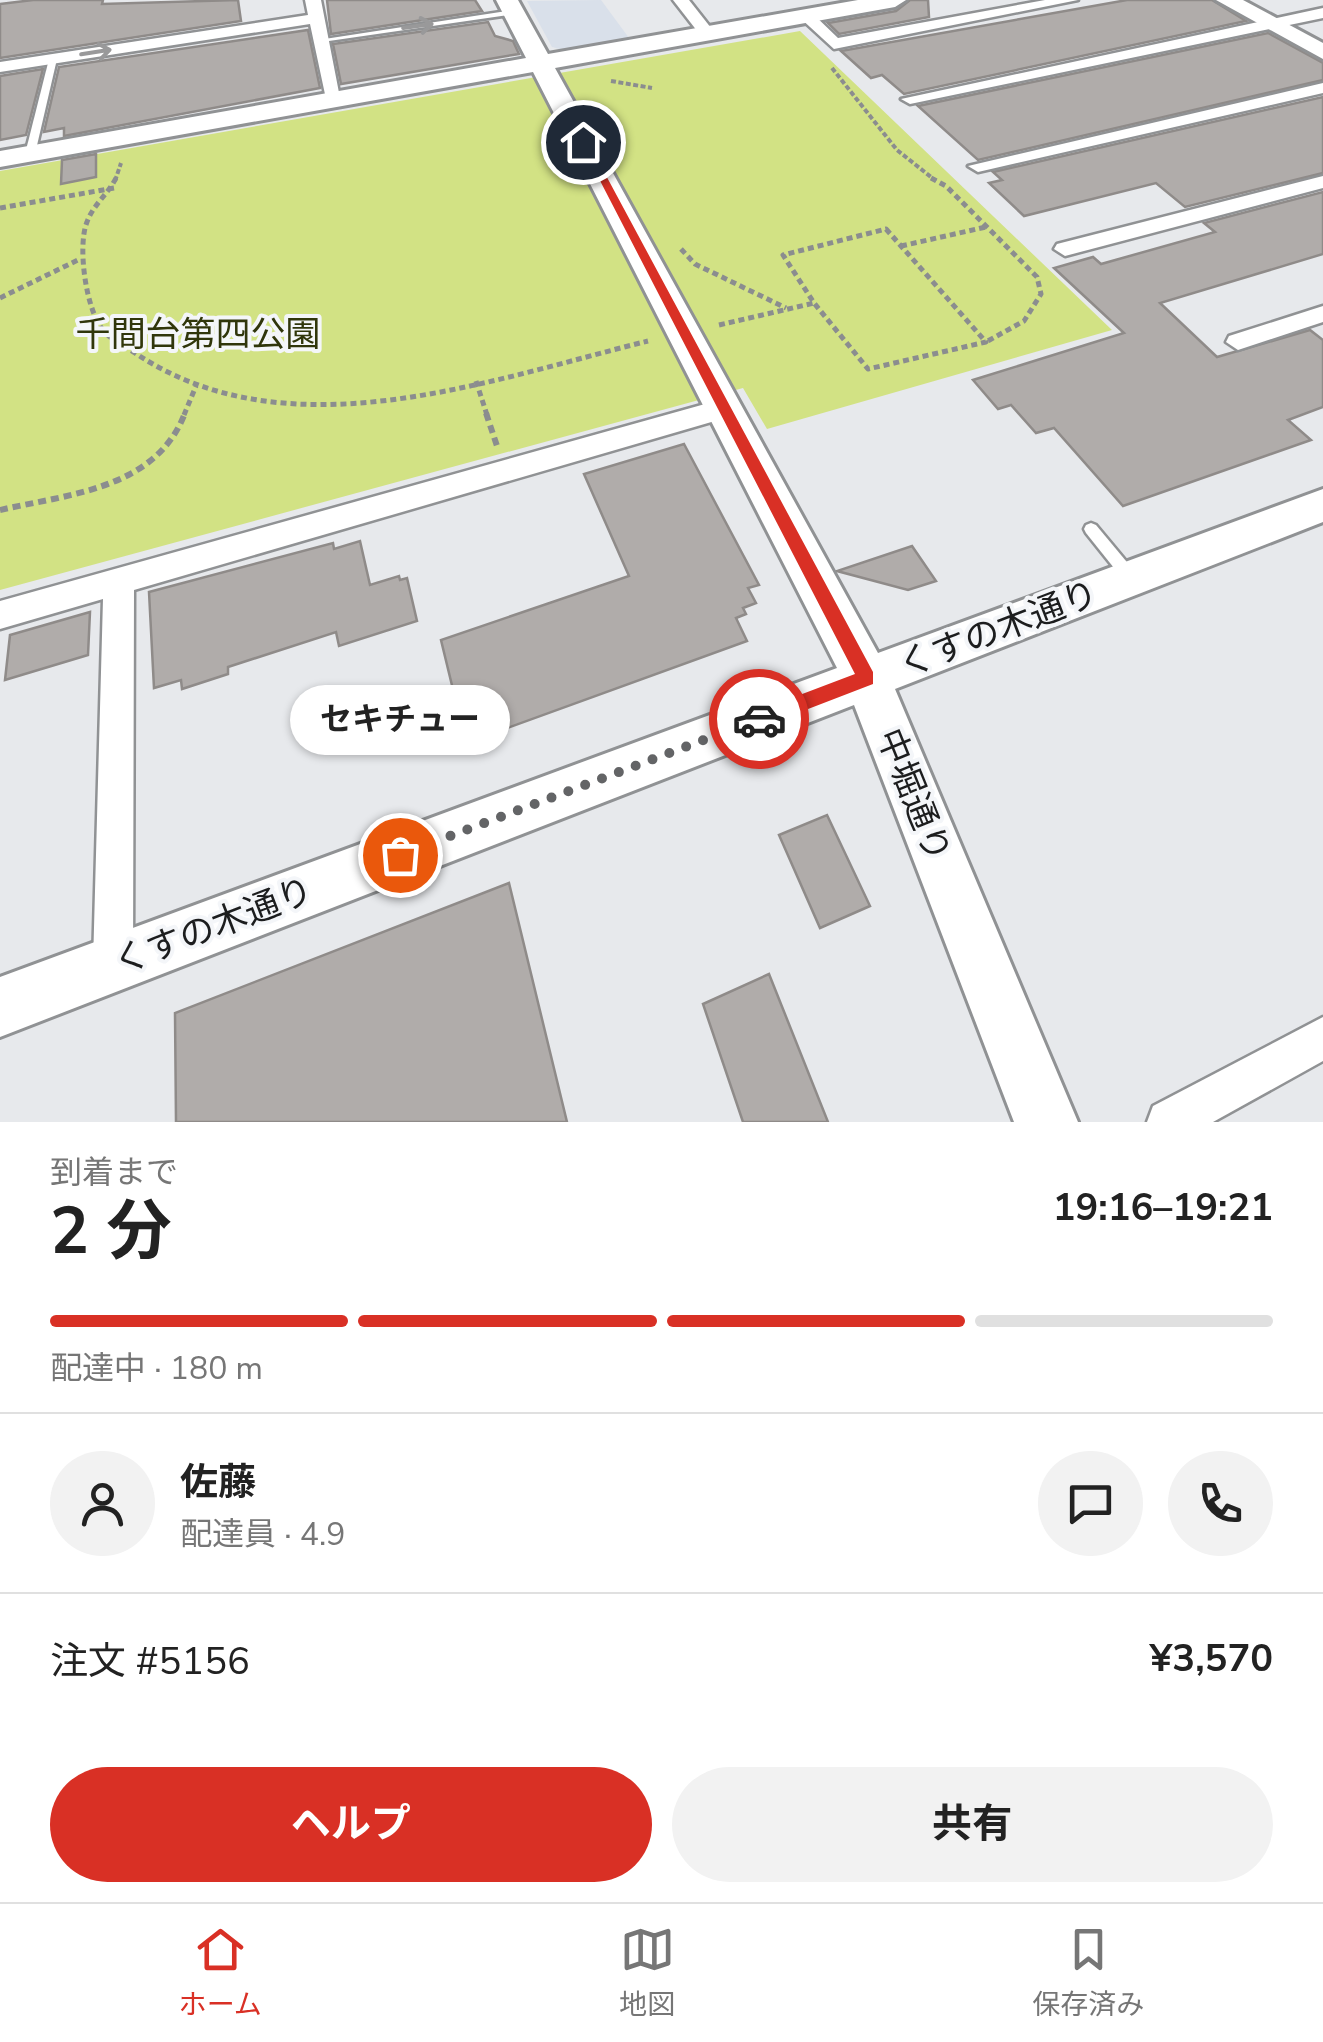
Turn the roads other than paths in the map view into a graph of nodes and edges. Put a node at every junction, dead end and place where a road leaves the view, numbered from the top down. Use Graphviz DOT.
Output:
graph roads {
  1 [pos="681,0"];
  2 [pos="895,0"];
  3 [pos="1070,0"];
  4 [pos="1227,0"];
  5 [pos="510,6"];
  6 [pos="315,9"];
  7 [pos="1323,13"];
  8 [pos="806,16"];
  9 [pos="1270,24"];
  10 [pos="707,33"];
  11 [pos="322,40"];
  12 [pos="1323,52"];
  13 [pos="53,59"];
  14 [pos="541,62"];
  15 [pos="0,67"];
  16 [pos="1323,88"];
  17 [pos="334,99"];
  18 [pos="910,99"];
  19 [pos="30,154"];
  20 [pos="0,159"];
  21 [pos="978,166"];
  22 [pos="1323,182"];
  23 [pos="1065,249"];
  24 [pos="1323,314"];
  25 [pos="1238,342"];
  26 [pos="723,409"];
  27 [pos="1323,505"];
  28 [pos="1092,529"];
  29 [pos="1131,578"];
  30 [pos="119,580"];
  31 [pos="0,615"];
  32 [pos="867,678"];
  33 [pos="113,964"];
  34 [pos="0,1007"];
  35 [pos="1323,1038"];
  36 [pos="1046,1122"];
  37 [pos="1168,1122"];
  1 -- 10 [label="street"];
  2 -- 8 [label="street"];
  3 -- 8 [label="street"];
  4 -- 9 [label="street"];
  11 -- 5 [label="lane, one-way"];
  5 -- 14 [label="street, 中堀通り"];
  6 -- 11 [label="street"];
  13 -- 6 [label="street, one-way"];
  7 -- 9 [label="street"];
  8 -- 10 [label="street"];
  9 -- 12 [label="street"];
  9 -- 18 [label="street"];
  10 -- 14 [label="street"];
  11 -- 17 [label="street"];
  13 -- 15 [label="street"];
  13 -- 19 [label="lane"];
  14 -- 17 [label="street"];
  14 -- 26 [label="street, 中堀通り"];
  16 -- 21 [label="street"];
  17 -- 19 [label="street"];
  19 -- 20 [label="street"];
  22 -- 23 [label="street"];
  24 -- 25 [label="street"];
  26 -- 30 [label="street"];
  26 -- 32 [label="street, 中堀通り"];
  27 -- 29 [label="street, くすの木通り"];
  28 -- 29 [label="lane"];
  29 -- 32 [label="street, くすの木通り"];
  30 -- 31 [label="street"];
  30 -- 33 [label="street"];
  32 -- 33 [label="street, くすの木通り"];
  32 -- 36 [label="street, 中堀通り"];
  33 -- 34 [label="street, くすの木通り"];
  35 -- 37 [label="street"];
}
